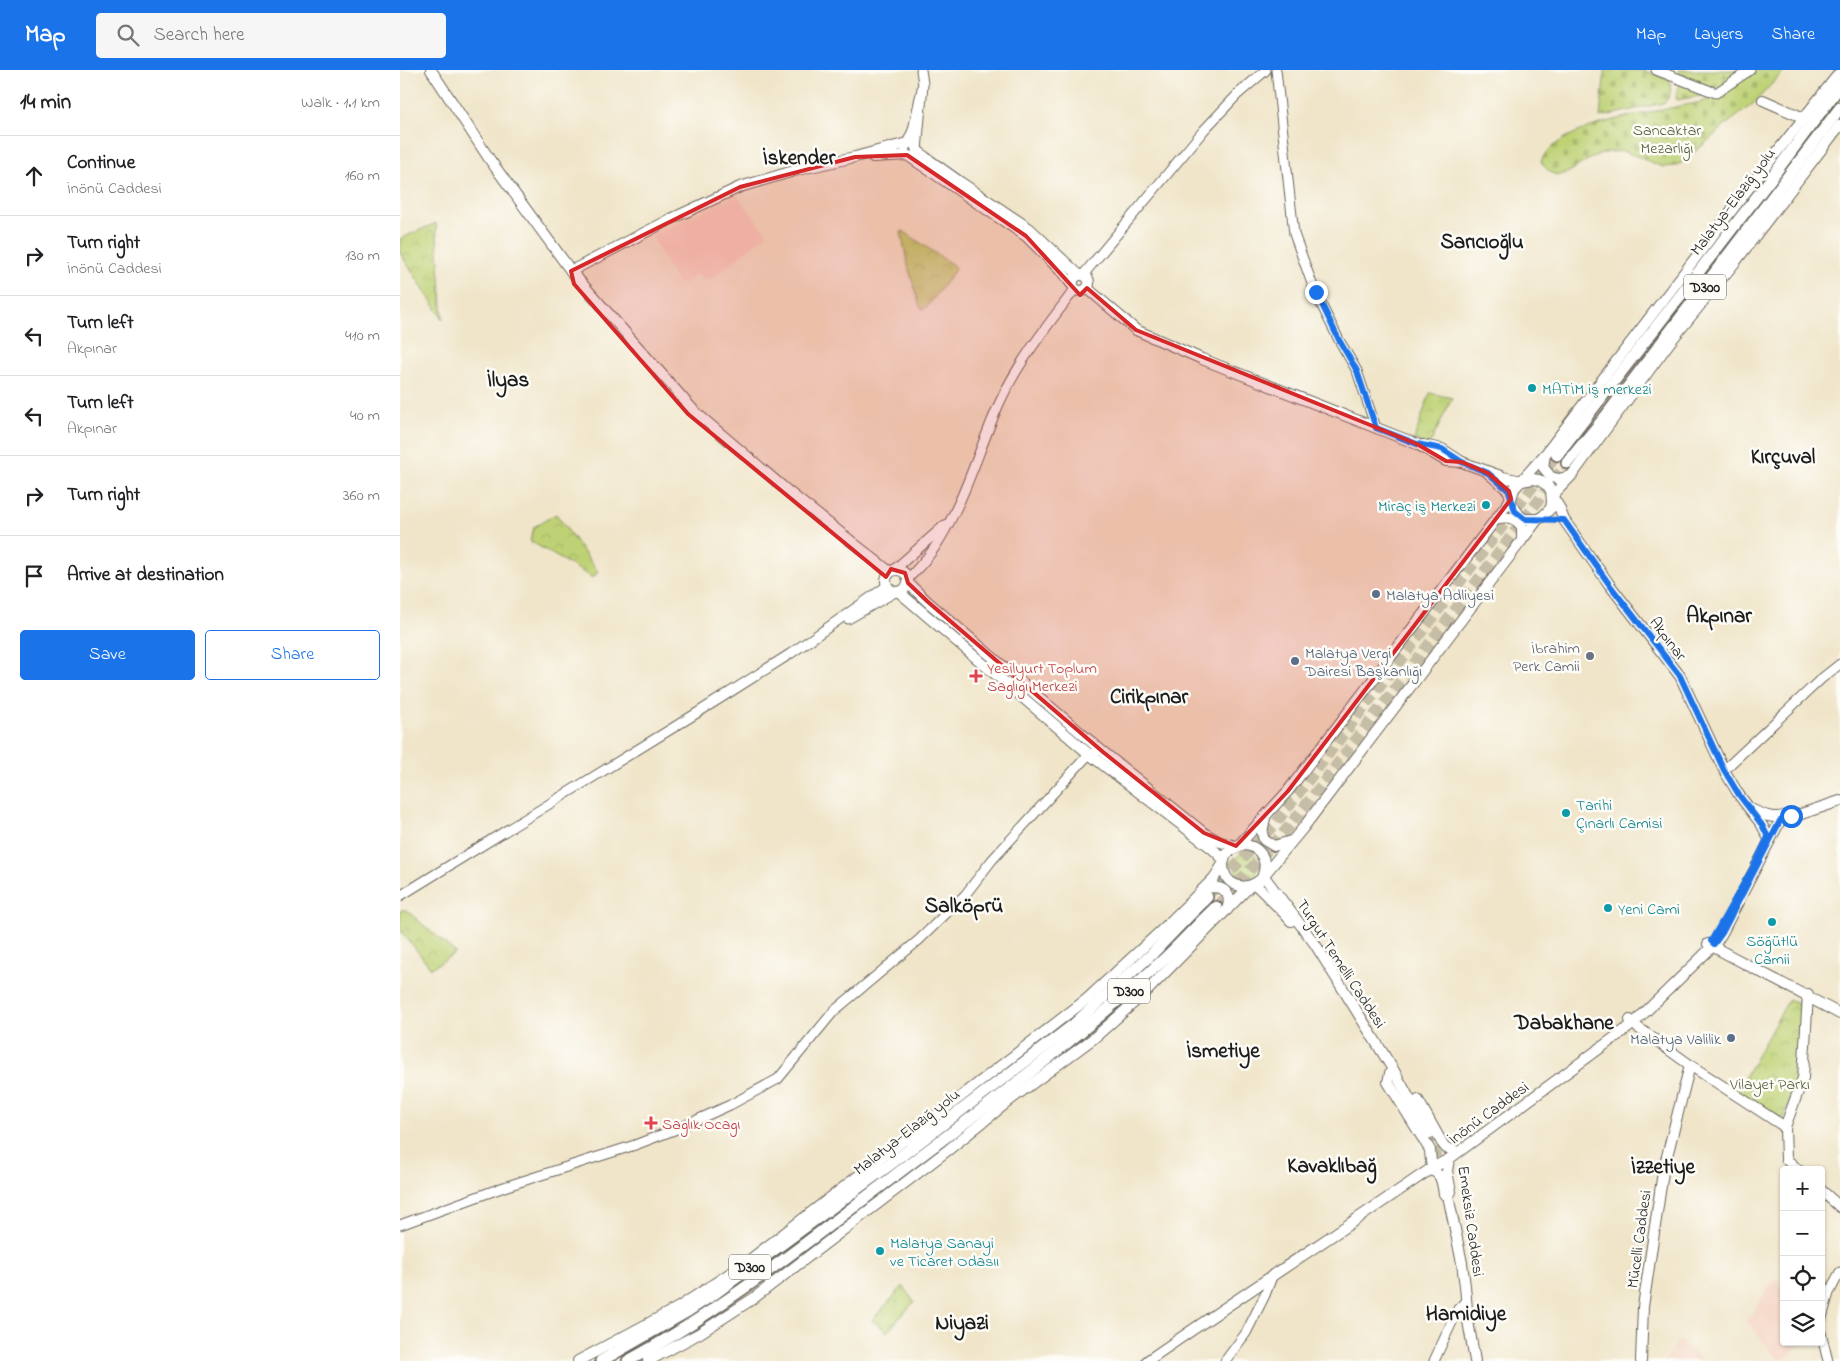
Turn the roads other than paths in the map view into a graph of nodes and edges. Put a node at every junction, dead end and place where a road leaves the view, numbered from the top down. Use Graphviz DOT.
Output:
graph roads {
  1 [pos="431,70"];
  2 [pos="921,70"];
  3 [pos="1266,70"];
  4 [pos="1276,70"];
  5 [pos="1656,70"];
  6 [pos="1750,70"];
  7 [pos="1840,72"];
  8 [pos="922,84"];
  9 [pos="1840,86"];
  10 [pos="1763,100"];
  11 [pos="1840,108"];
  12 [pos="1817,115"];
  13 [pos="1804,118"];
  14 [pos="1840,125"];
  15 [pos="1790,135"];
  16 [pos="907,143"];
  17 [pos="917,150"];
  18 [pos="907,155"];
  19 [pos="855,158"];
  20 [pos="570,271"];
  21 [pos="1081,275"];
  22 [pos="1074,287"];
  23 [pos="1087,288"];
  24 [pos="1376,428"];
  25 [pos="1552,453"];
  26 [pos="1567,463"];
  27 [pos="1488,473"];
  28 [pos="1572,475"];
  29 [pos="1522,481"];
  30 [pos="1552,496"];
  31 [pos="1511,499"];
  32 [pos="1496,519"];
  33 [pos="1538,519"];
  34 [pos="950,520"];
  35 [pos="1564,520"];
  36 [pos="1522,537"];
  37 [pos="892,581"];
  38 [pos="908,581"];
  39 [pos="1840,664"];
  40 [pos="1103,752"];
  41 [pos="1089,754"];
  42 [pos="1724,770"];
  43 [pos="1840,799"];
  44 [pos="1750,809"];
  45 [pos="1266,815"];
  46 [pos="1780,819"];
  47 [pos="1768,837"];
  48 [pos="1291,841"];
  49 [pos="1237,846"];
  50 [pos="1223,862"];
  51 [pos="1263,875"];
  52 [pos="1252,885"];
  53 [pos="1204,894"];
  54 [pos="400,896"];
  55 [pos="1216,906"];
  56 [pos="1227,911"];
  57 [pos="1711,944"];
  58 [pos="1808,996"];
  59 [pos="1840,1013"];
  60 [pos="1632,1022"];
  61 [pos="1690,1065"];
  62 [pos="1392,1072"];
  63 [pos="930,1119"];
  64 [pos="1785,1128"];
  65 [pos="942,1139"];
  66 [pos="1442,1143"];
  67 [pos="1430,1150"];
  68 [pos="1451,1155"];
  69 [pos="892,1163"];
  70 [pos="1430,1166"];
  71 [pos="1794,1166"];
  72 [pos="1445,1184"];
  73 [pos="901,1185"];
  74 [pos="1825,1194"];
  75 [pos="1840,1207"];
  76 [pos="400,1226"];
  77 [pos="1840,1272"];
  78 [pos="1273,1273"];
  79 [pos="1465,1294"];
  80 [pos="1825,1307"];
  81 [pos="1824,1346"];
  82 [pos="667,1351"];
  83 [pos="597,1357"];
  84 [pos="578,1361"];
  85 [pos="628,1361"];
  86 [pos="633,1361"];
  87 [pos="648,1361"];
  88 [pos="1140,1361"];
  89 [pos="1147,1361"];
  90 [pos="1225,1361"];
  91 [pos="1434,1361"];
  92 [pos="1475,1361"];
  93 [pos="1641,1361"];
  94 [pos="1828,1361"];
  1 -- 20 [label="main road"];
  2 -- 8 [label="street"];
  3 -- 21 [label="street"];
  4 -- 24 [label="street"];
  5 -- 6 [label="street"];
  7 -- 13 [label="main road"];
  8 -- 16 [label="street"];
  8 -- 17 [label="street"];
  9 -- 12 [label="highway, Malatya-Elazığ yolu / D300"];
  10 -- 13 [label="main road"];
  11 -- 26 [label="highway, D300"];
  12 -- 15 [label="main road"];
  12 -- 25 [label="highway, Malatya-Elazığ yolu / D300"];
  13 -- 15 [label="main road"];
  14 -- 28 [label="main road"];
  15 -- 25 [label="main road"];
  16 -- 17 [label="main road"];
  16 -- 18 [label="street"];
  16 -- 19 [label="main road"];
  17 -- 18 [label="street"];
  17 -- 21 [label="main road"];
  18 -- 19 [label="main road"];
  18 -- 22 [label="main road"];
  19 -- 20 [label="main road"];
  20 -- 37 [label="main road"];
  21 -- 22 [label="main road"];
  21 -- 23 [label="main road"];
  22 -- 23 [label="main road"];
  22 -- 34 [label="street"];
  23 -- 24 [label="main road"];
  24 -- 27 [label="main road"];
  25 -- 28 [label="main road"];
  25 -- 29 [label="main road"];
  27 -- 29 [label="main road"];
  27 -- 31 [label="main road"];
  28 -- 30 [label="main road"];
  29 -- 30 [label="main road"];
  29 -- 31 [label="main road"];
  30 -- 33 [label="main road"];
  30 -- 35 [label="main road, Akpınar"];
  31 -- 32 [label="main road"];
  31 -- 33 [label="main road"];
  32 -- 36 [label="main road"];
  32 -- 45 [label="main road"];
  33 -- 35 [label="main road"];
  33 -- 36 [label="main road"];
  34 -- 37 [label="street"];
  34 -- 38 [label="street"];
  35 -- 42 [label="main road, Akpınar"];
  36 -- 48 [label="main road"];
  37 -- 38 [label="main road"];
  37 -- 38 [label="main road"];
  37 -- 41 [label="main road"];
  37 -- 54 [label="street"];
  38 -- 40 [label="main road"];
  39 -- 42 [label="street"];
  40 -- 41 [label="street"];
  40 -- 49 [label="main road"];
  41 -- 50 [label="main road"];
  41 -- 76 [label="street"];
  42 -- 44 [label="main road, Akpınar"];
  43 -- 46 [label="main road"];
  44 -- 46 [label="main road"];
  44 -- 47 [label="main road, Akpınar"];
  45 -- 48 [label="main road"];
  45 -- 49 [label="main road"];
  46 -- 47 [label="main road"];
  46 -- 57 [label="main road, İnönü Caddesi"];
  47 -- 57 [label="main road"];
  48 -- 51 [label="main road"];
  49 -- 50 [label="main road"];
  49 -- 51 [label="main road"];
  50 -- 52 [label="main road"];
  50 -- 53 [label="main road"];
  51 -- 52 [label="main road"];
  51 -- 62 [label="main road, Turgut Temelli Caddesi"];
  52 -- 56 [label="main road"];
  52 -- 62 [label="main road, Turgut Temelli Caddesi"];
  53 -- 56 [label="main road"];
  53 -- 63 [label="main road"];
  53 -- 69 [label="highway, Malatya-Elazığ yolu / D300"];
  55 -- 65 [label="highway, D300"];
  56 -- 73 [label="main road"];
  57 -- 58 [label="main road"];
  57 -- 60 [label="main road, İnönü Caddesi"];
  58 -- 59 [label="main road"];
  58 -- 64 [label="main road"];
  60 -- 61 [label="main road"];
  60 -- 68 [label="main road, İnönü Caddesi"];
  61 -- 64 [label="main road"];
  61 -- 93 [label="main road, Mücelli Caddesi"];
  62 -- 62 [label="main road, Turgut Temelli Caddesi"];
  62 -- 66 [label="main road, Turgut Temelli Caddesi"];
  62 -- 67 [label="main road, Turgut Temelli Caddesi"];
  63 -- 69 [label="highway"];
  63 -- 83 [label="main road"];
  64 -- 71 [label="main road"];
  65 -- 73 [label="main road"];
  65 -- 85 [label="highway, D300"];
  66 -- 67 [label="main road"];
  66 -- 68 [label="main road"];
  67 -- 70 [label="main road, Turgut Temelli Caddesi"];
  68 -- 70 [label="main road, İnönü Caddesi"];
  68 -- 72 [label="main road, Emeksiz Caddesi"];
  69 -- 83 [label="highway, Malatya-Elazığ yolu / D300"];
  70 -- 72 [label="main road, Emeksiz Caddesi"];
  70 -- 78 [label="main road, İnönü Caddesi"];
  70 -- 78 [label="main road, İnönü Caddesi"];
  72 -- 79 [label="main road, Emeksiz Caddesi"];
  73 -- 82 [label="main road"];
  74 -- 75 [label="main road"];
  77 -- 80 [label="street"];
  78 -- 88 [label="main road, İnönü Caddesi"];
  78 -- 89 [label="main road, İnönü Caddesi"];
  78 -- 90 [label="street"];
  79 -- 91 [label="street"];
  79 -- 92 [label="main road, Emeksiz Caddesi"];
  81 -- 94 [label="street"];
  82 -- 86 [label="main road"];
  82 -- 87 [label="main road"];
  83 -- 84 [label="main road"];
}
